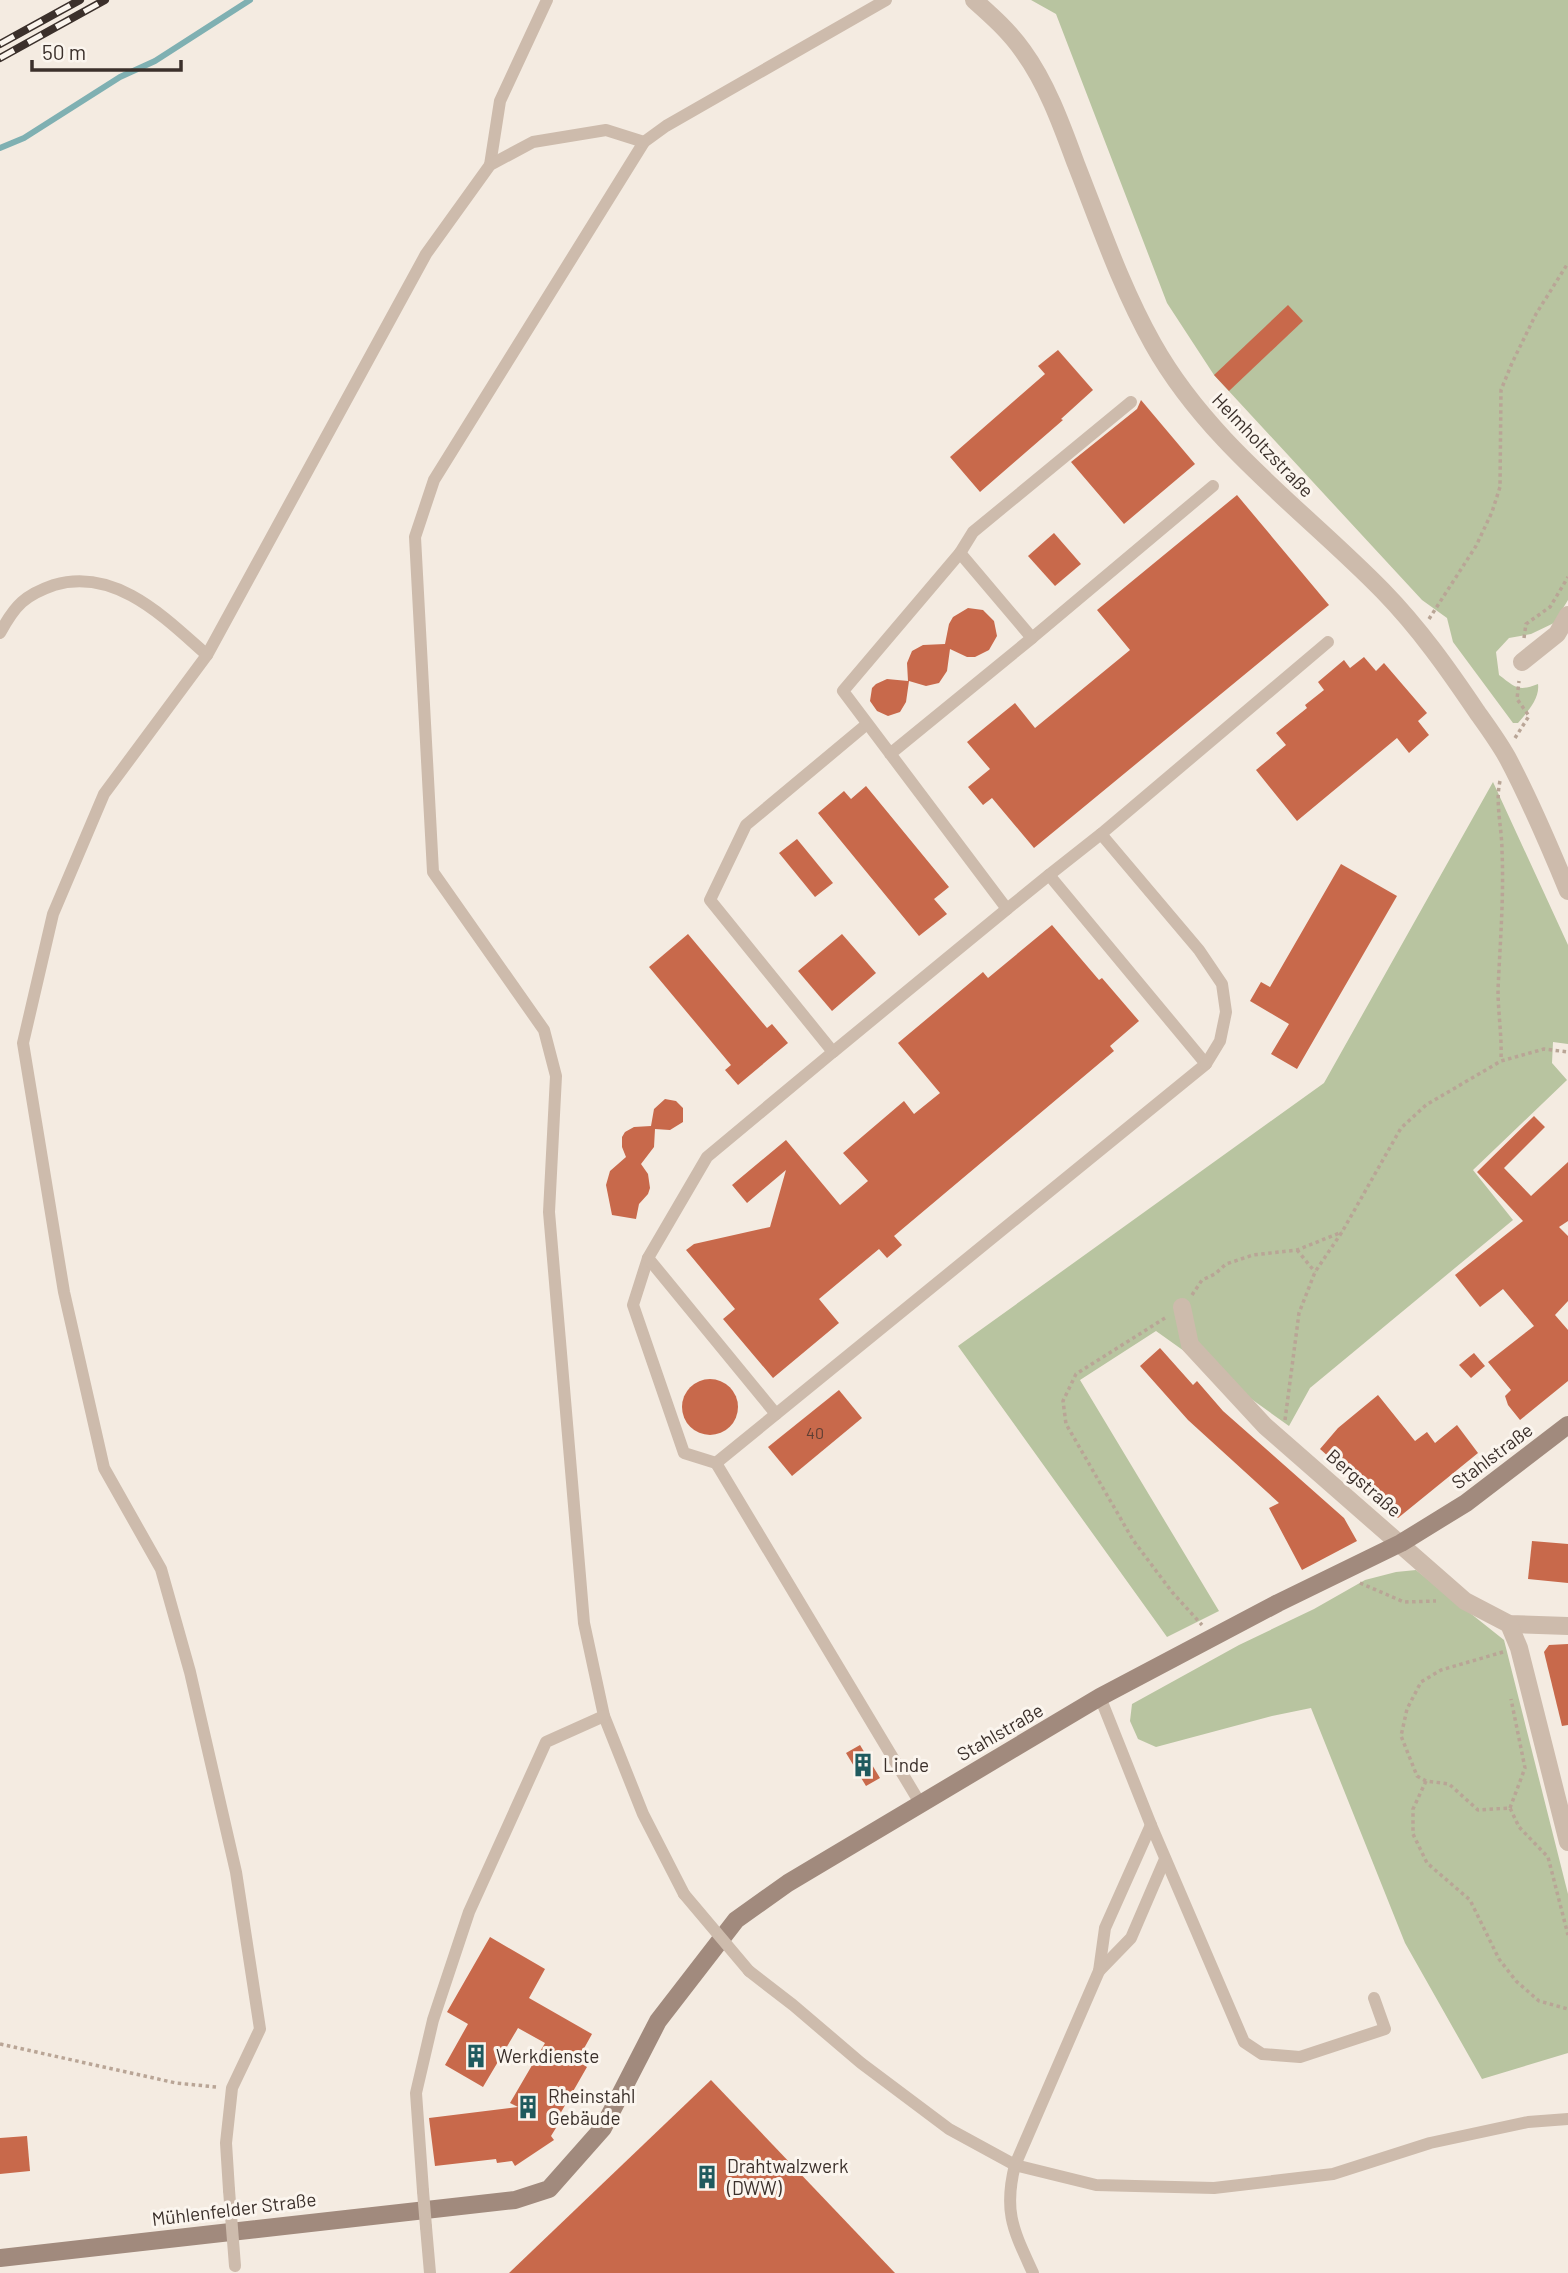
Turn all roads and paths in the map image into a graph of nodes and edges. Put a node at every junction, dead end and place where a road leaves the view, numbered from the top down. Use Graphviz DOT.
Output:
graph roads {
  1 [pos="547,0"];
  2 [pos="886,0"];
  3 [pos="974,0"];
  4 [pos="644,142"];
  5 [pos="490,165"];
  6 [pos="1568,263"];
  7 [pos="1130,402"];
  8 [pos="1213,486"];
  9 [pos="960,553"];
  10 [pos="1568,615"];
  11 [pos="0,633"];
  12 [pos="1421,633"];
  13 [pos="1032,639"];
  14 [pos="1328,642"];
  15 [pos="207,654"];
  16 [pos="1522,662"];
  17 [pos="867,724"];
  18 [pos="890,754"];
  19 [pos="1101,834"];
  20 [pos="1049,875"];
  21 [pos="1568,891"];
  22 [pos="1007,909"];
  23 [pos="833,1052"];
  24 [pos="1568,1052"];
  25 [pos="1206,1064"];
  26 [pos="1342,1232"];
  27 [pos="1297,1250"];
  28 [pos="648,1258"];
  29 [pos="1315,1272"];
  30 [pos="1182,1307"];
  31 [pos="776,1413"];
  32 [pos="1568,1425"];
  33 [pos="1265,1426"];
  34 [pos="716,1463"];
  35 [pos="1401,1543"];
  36 [pos="1338,1574"];
  37 [pos="1465,1601"];
  38 [pos="1509,1624"];
  39 [pos="1568,1626"];
  40 [pos="1208,1640"];
  41 [pos="1519,1648"];
  42 [pos="1509,1691"];
  43 [pos="1100,1698"];
  44 [pos="604,1716"];
  45 [pos="1426,1781"];
  46 [pos="920,1803"];
  47 [pos="1510,1808"];
  48 [pos="1151,1825"];
  49 [pos="1568,1842"];
  50 [pos="1165,1859"];
  51 [pos="1568,1935"];
  52 [pos="1099,1971"];
  53 [pos="1374,1998"];
  54 [pos="1568,2009"];
  55 [pos="0,2044"];
  56 [pos="232,2088"];
  57 [pos="1568,2119"];
  58 [pos="1015,2165"];
  59 [pos="473,2203"];
  60 [pos="0,2258"];
  61 [pos="235,2270"];
  62 [pos="430,2273"];
  63 [pos="1033,2273"];
  1 -- 5 [label="lane"];
  2 -- 4 [label="lane"];
  3 -- 12 [label="street, Helmholtzstraße"];
  4 -- 5 [label="lane"];
  4 -- 44 [label="lane"];
  5 -- 15 [label="lane"];
  6 -- 12 [label="path"];
  7 -- 9 [label="lane"];
  8 -- 13 [label="lane"];
  9 -- 13 [label="lane"];
  9 -- 17 [label="lane"];
  10 -- 16 [label="street"];
  11 -- 15 [label="lane"];
  12 -- 21 [label="street, Helmholtzstraße"];
  13 -- 18 [label="lane"];
  14 -- 19 [label="lane"];
  15 -- 56 [label="lane"];
  17 -- 18 [label="lane"];
  17 -- 23 [label="lane"];
  18 -- 22 [label="lane"];
  19 -- 20 [label="lane"];
  19 -- 25 [label="lane"];
  20 -- 22 [label="lane"];
  20 -- 25 [label="lane"];
  22 -- 23 [label="lane"];
  23 -- 28 [label="lane"];
  24 -- 26 [label="path"];
  25 -- 31 [label="lane"];
  26 -- 27 [label="path"];
  26 -- 29 [label="path"];
  27 -- 29 [label="path"];
  27 -- 30 [label="path"];
  28 -- 31 [label="lane"];
  28 -- 34 [label="lane"];
  29 -- 33 [label="path"];
  30 -- 33 [label="street, Bergstraße"];
  30 -- 40 [label="path"];
  31 -- 34 [label="lane"];
  32 -- 35 [label="street, Stahlstraße"];
  33 -- 35 [label="street, Bergstraße"];
  34 -- 46 [label="lane"];
  35 -- 36 [label="street, Stahlstraße"];
  35 -- 37 [label="street, Bergstraße"];
  36 -- 37 [label="path"];
  36 -- 40 [label="street, Stahlstraße"];
  37 -- 38 [label="street, Bergstraße"];
  38 -- 39 [label="street, Bergstraße"];
  38 -- 41 [label="street"];
  40 -- 43 [label="street, Stahlstraße"];
  41 -- 45 [label="path"];
  41 -- 49 [label="street"];
  42 -- 47 [label="path"];
  43 -- 46 [label="street, Stahlstraße"];
  43 -- 48 [label="lane"];
  44 -- 58 [label="lane, bridge"];
  44 -- 62 [label="lane, bridge"];
  45 -- 47 [label="path"];
  45 -- 54 [label="path"];
  46 -- 59 [label="street, Stahlstraße"];
  47 -- 51 [label="path"];
  48 -- 50 [label="lane"];
  48 -- 52 [label="lane"];
  50 -- 52 [label="lane"];
  50 -- 53 [label="lane"];
  52 -- 58 [label="lane"];
  55 -- 56 [label="path"];
  56 -- 61 [label="lane, bridge"];
  57 -- 58 [label="lane"];
  58 -- 63 [label="lane"];
  59 -- 60 [label="street, Mühlenfelder Straße"];
}
